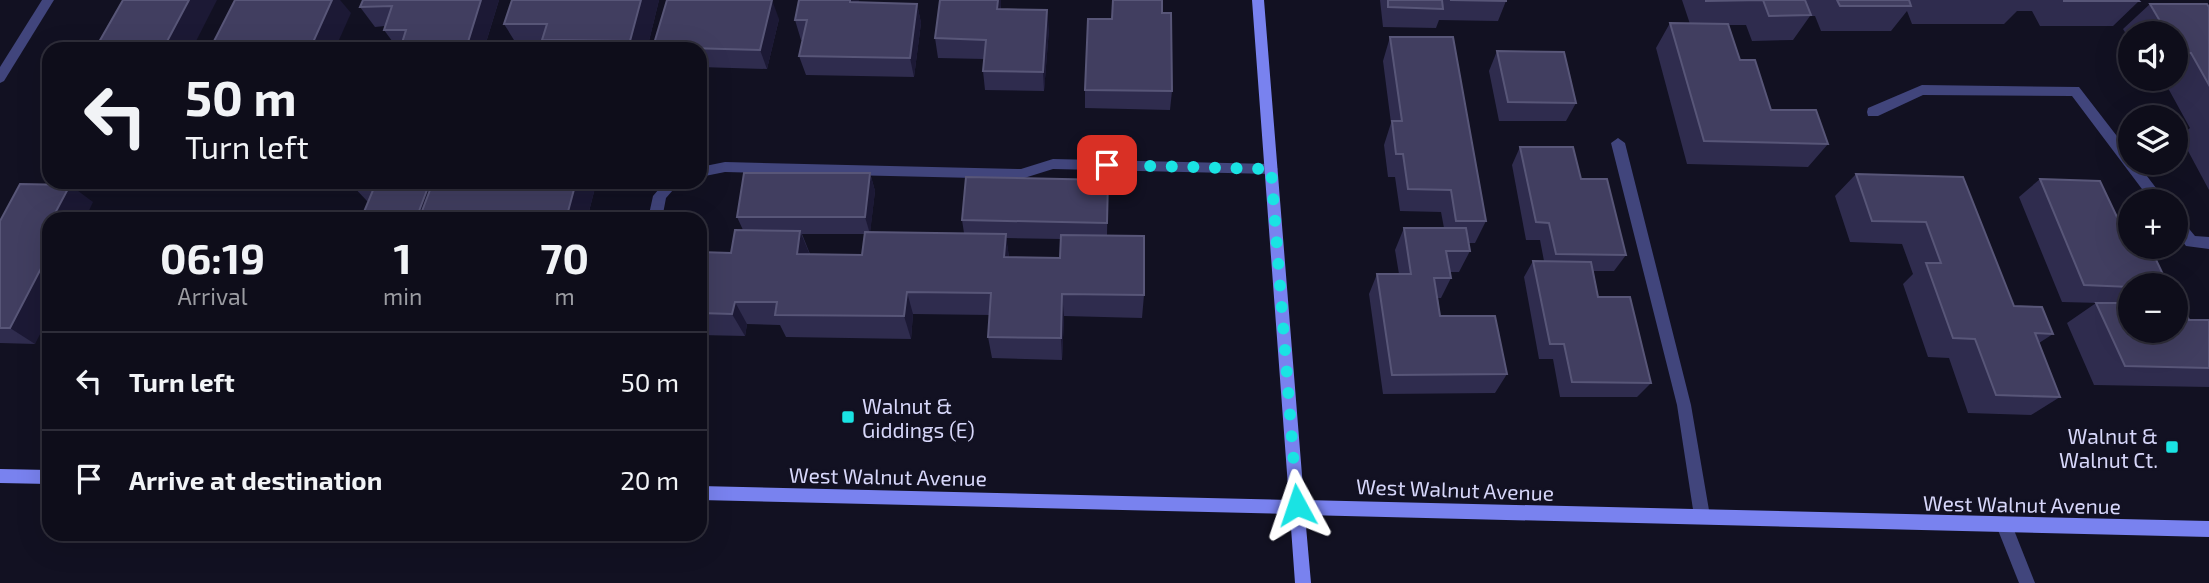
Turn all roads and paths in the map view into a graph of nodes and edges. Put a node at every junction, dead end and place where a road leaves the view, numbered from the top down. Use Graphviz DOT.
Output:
graph roads {
  1 [pos="48,0"];
  2 [pos="1258,0"];
  3 [pos="0,78"];
  4 [pos="1873,112"];
  5 [pos="1618,143"];
  6 [pos="1271,169"];
  7 [pos="707,171"];
  8 [pos="666,189"];
  9 [pos="2150,189"];
  10 [pos="657,212"];
  11 [pos="2188,238"];
  12 [pos="2209,243"];
  13 [pos="0,476"];
  14 [pos="42,477"];
  15 [pos="707,493"];
  16 [pos="1297,505"];
  17 [pos="1702,516"];
  18 [pos="2004,525"];
  19 [pos="2209,529"];
  20 [pos="1303,583"];
  21 [pos="2027,583"];
  1 -- 3 [label="street"];
  2 -- 6 [label="main road"];
  4 -- 9 [label="street"];
  5 -- 17 [label="street"];
  6 -- 7 [label="street"];
  6 -- 16 [label="main road"];
  8 -- 10 [label="street"];
  11 -- 12 [label="street"];
  13 -- 14 [label="main road"];
  15 -- 16 [label="main road, West Walnut Avenue"];
  16 -- 17 [label="main road, West Walnut Avenue"];
  16 -- 20 [label="main road"];
  17 -- 18 [label="main road, West Walnut Avenue"];
  18 -- 19 [label="main road, West Walnut Avenue"];
  18 -- 21 [label="street"];
}
